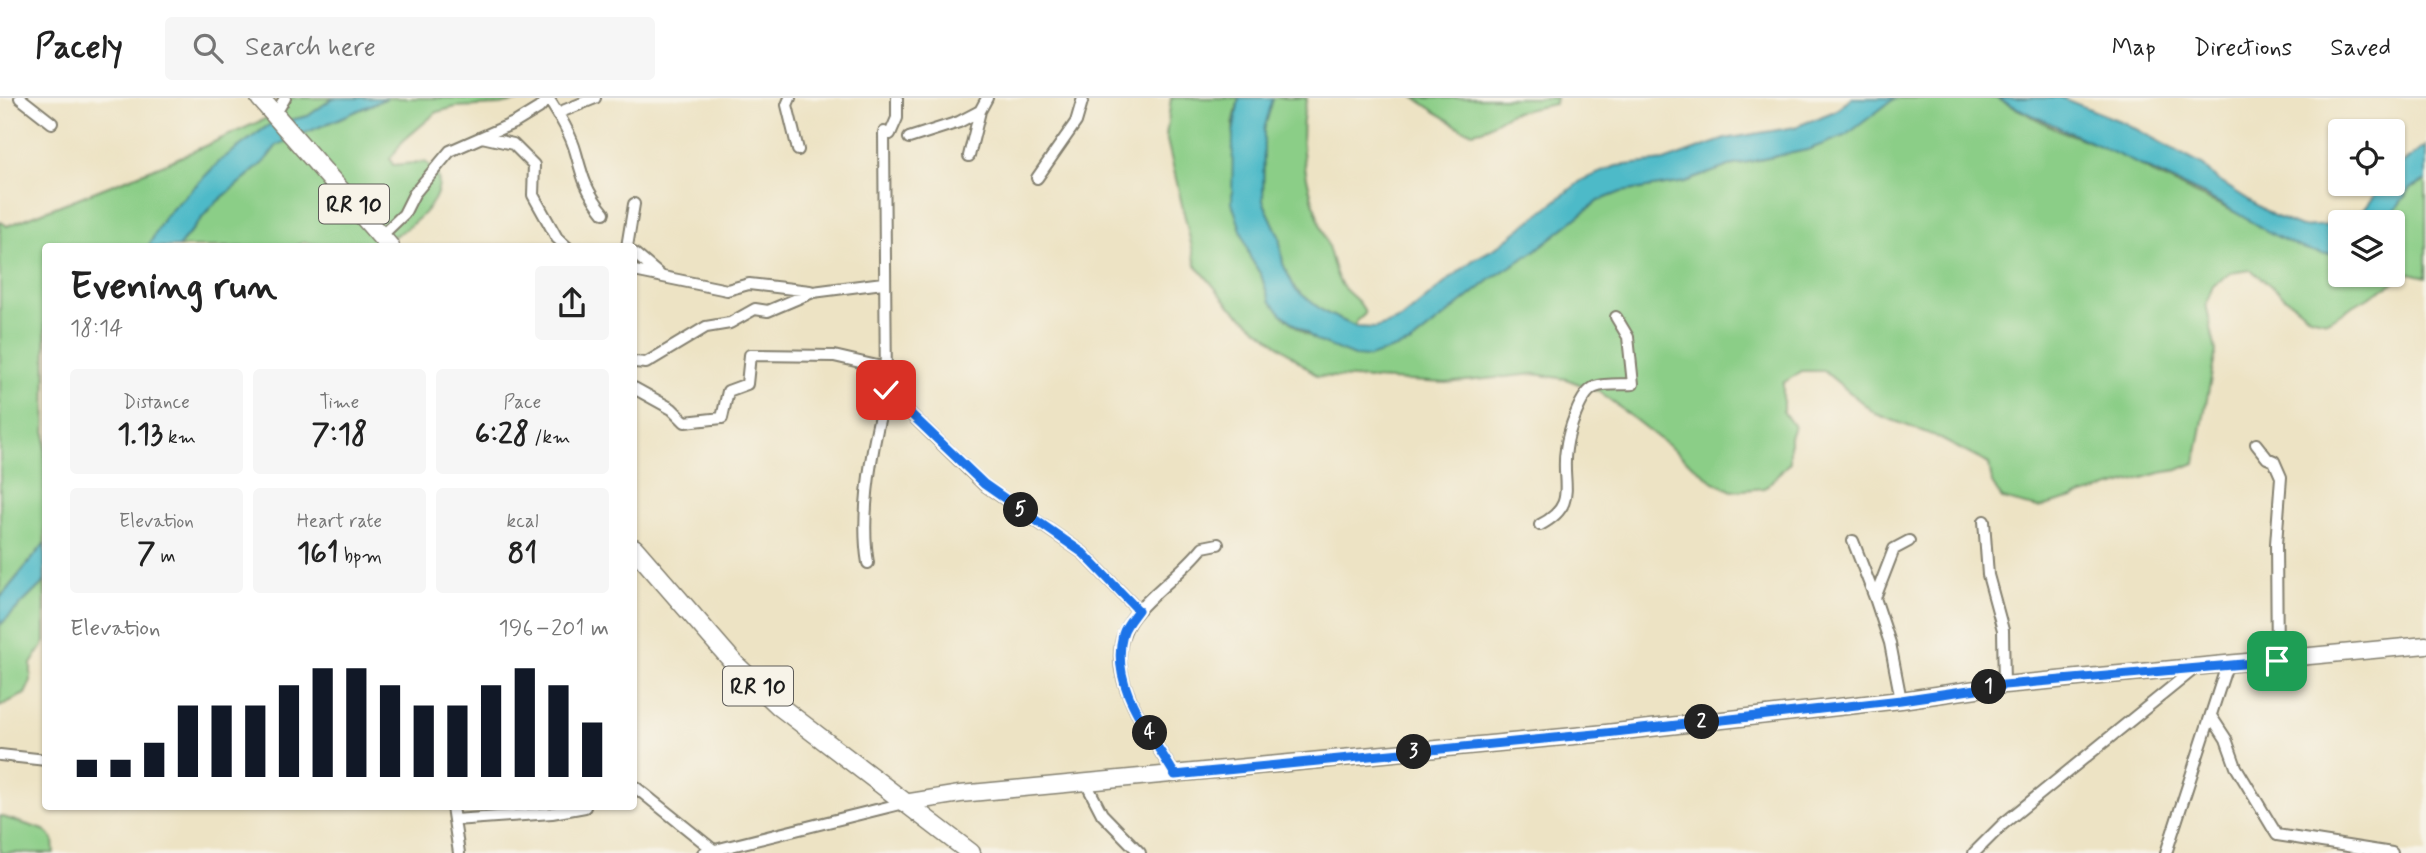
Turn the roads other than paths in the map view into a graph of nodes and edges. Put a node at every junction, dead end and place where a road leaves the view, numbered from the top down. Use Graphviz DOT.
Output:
graph roads {
  1 [pos="20,98"];
  2 [pos="260,98"];
  3 [pos="285,98"];
  4 [pos="548,98"];
  5 [pos="595,98"];
  6 [pos="790,98"];
  7 [pos="897,98"];
  8 [pos="987,98"];
  9 [pos="1083,98"];
  10 [pos="980,111"];
  11 [pos="558,113"];
  12 [pos="275,115"];
  13 [pos="52,123"];
  14 [pos="482,137"];
  15 [pos="909,138"];
  16 [pos="798,150"];
  17 [pos="969,156"];
  18 [pos="1037,178"];
  19 [pos="634,204"];
  20 [pos="604,213"];
  21 [pos="386,241"];
  22 [pos="563,243"];
  23 [pos="628,243"];
  24 [pos="637,255"];
  25 [pos="637,272"];
  26 [pos="663,277"];
  27 [pos="883,283"];
  28 [pos="813,292"];
  29 [pos="1616,317"];
  30 [pos="637,362"];
  31 [pos="886,368"];
  32 [pos="637,390"];
  33 [pos="886,390"];
  34 [pos="2256,444"];
  35 [pos="1984,522"];
  36 [pos="1540,525"];
  37 [pos="1853,541"];
  38 [pos="1909,541"];
  39 [pos="1218,544"];
  40 [pos="637,551"];
  41 [pos="868,563"];
  42 [pos="1875,598"];
  43 [pos="1138,610"];
  44 [pos="2426,645"];
  45 [pos="2277,661"];
  46 [pos="2227,665"];
  47 [pos="2194,669"];
  48 [pos="2004,685"];
  49 [pos="1901,700"];
  50 [pos="2211,716"];
  51 [pos="0,755"];
  52 [pos="42,760"];
  53 [pos="1175,775"];
  54 [pos="1086,783"];
  55 [pos="638,797"];
  56 [pos="904,803"];
  57 [pos="452,810"];
  58 [pos="568,810"];
  59 [pos="454,820"];
  60 [pos="711,852"];
  61 [pos="459,853"];
  62 [pos="971,853"];
  63 [pos="1140,853"];
  64 [pos="1974,853"];
  65 [pos="2166,853"];
  66 [pos="2392,853"];
  1 -- 13 [label="street"];
  2 -- 12 [label="main road, RR 10"];
  3 -- 12 [label="street"];
  4 -- 11 [label="street"];
  4 -- 14 [label="street"];
  5 -- 11 [label="street"];
  6 -- 16 [label="street"];
  7 -- 27 [label="street"];
  8 -- 10 [label="street"];
  9 -- 18 [label="street"];
  10 -- 15 [label="street"];
  10 -- 17 [label="street"];
  11 -- 20 [label="street"];
  12 -- 21 [label="main road, RR 10"];
  14 -- 21 [label="street"];
  14 -- 22 [label="street"];
  19 -- 23 [label="street"];
  24 -- 26 [label="street"];
  25 -- 26 [label="street"];
  26 -- 28 [label="street"];
  27 -- 28 [label="street"];
  27 -- 31 [label="street"];
  28 -- 30 [label="street"];
  29 -- 36 [label="street"];
  31 -- 32 [label="street"];
  31 -- 33 [label="street"];
  33 -- 41 [label="street"];
  33 -- 43 [label="street"];
  34 -- 45 [label="street"];
  35 -- 48 [label="street"];
  37 -- 42 [label="street"];
  38 -- 42 [label="street"];
  39 -- 43 [label="street"];
  40 -- 56 [label="main road, RR 10"];
  42 -- 49 [label="street"];
  43 -- 53 [label="street"];
  44 -- 45 [label="street"];
  45 -- 46 [label="street"];
  46 -- 47 [label="street"];
  46 -- 50 [label="street"];
  47 -- 48 [label="street"];
  47 -- 64 [label="street"];
  48 -- 49 [label="street"];
  49 -- 53 [label="street"];
  50 -- 65 [label="street"];
  50 -- 66 [label="street"];
  51 -- 52 [label="street"];
  53 -- 54 [label="street"];
  54 -- 56 [label="street"];
  54 -- 63 [label="street"];
  55 -- 60 [label="street"];
  56 -- 60 [label="street"];
  56 -- 62 [label="main road, RR 10"];
  57 -- 59 [label="street"];
  58 -- 59 [label="street"];
  59 -- 61 [label="street"];
}
